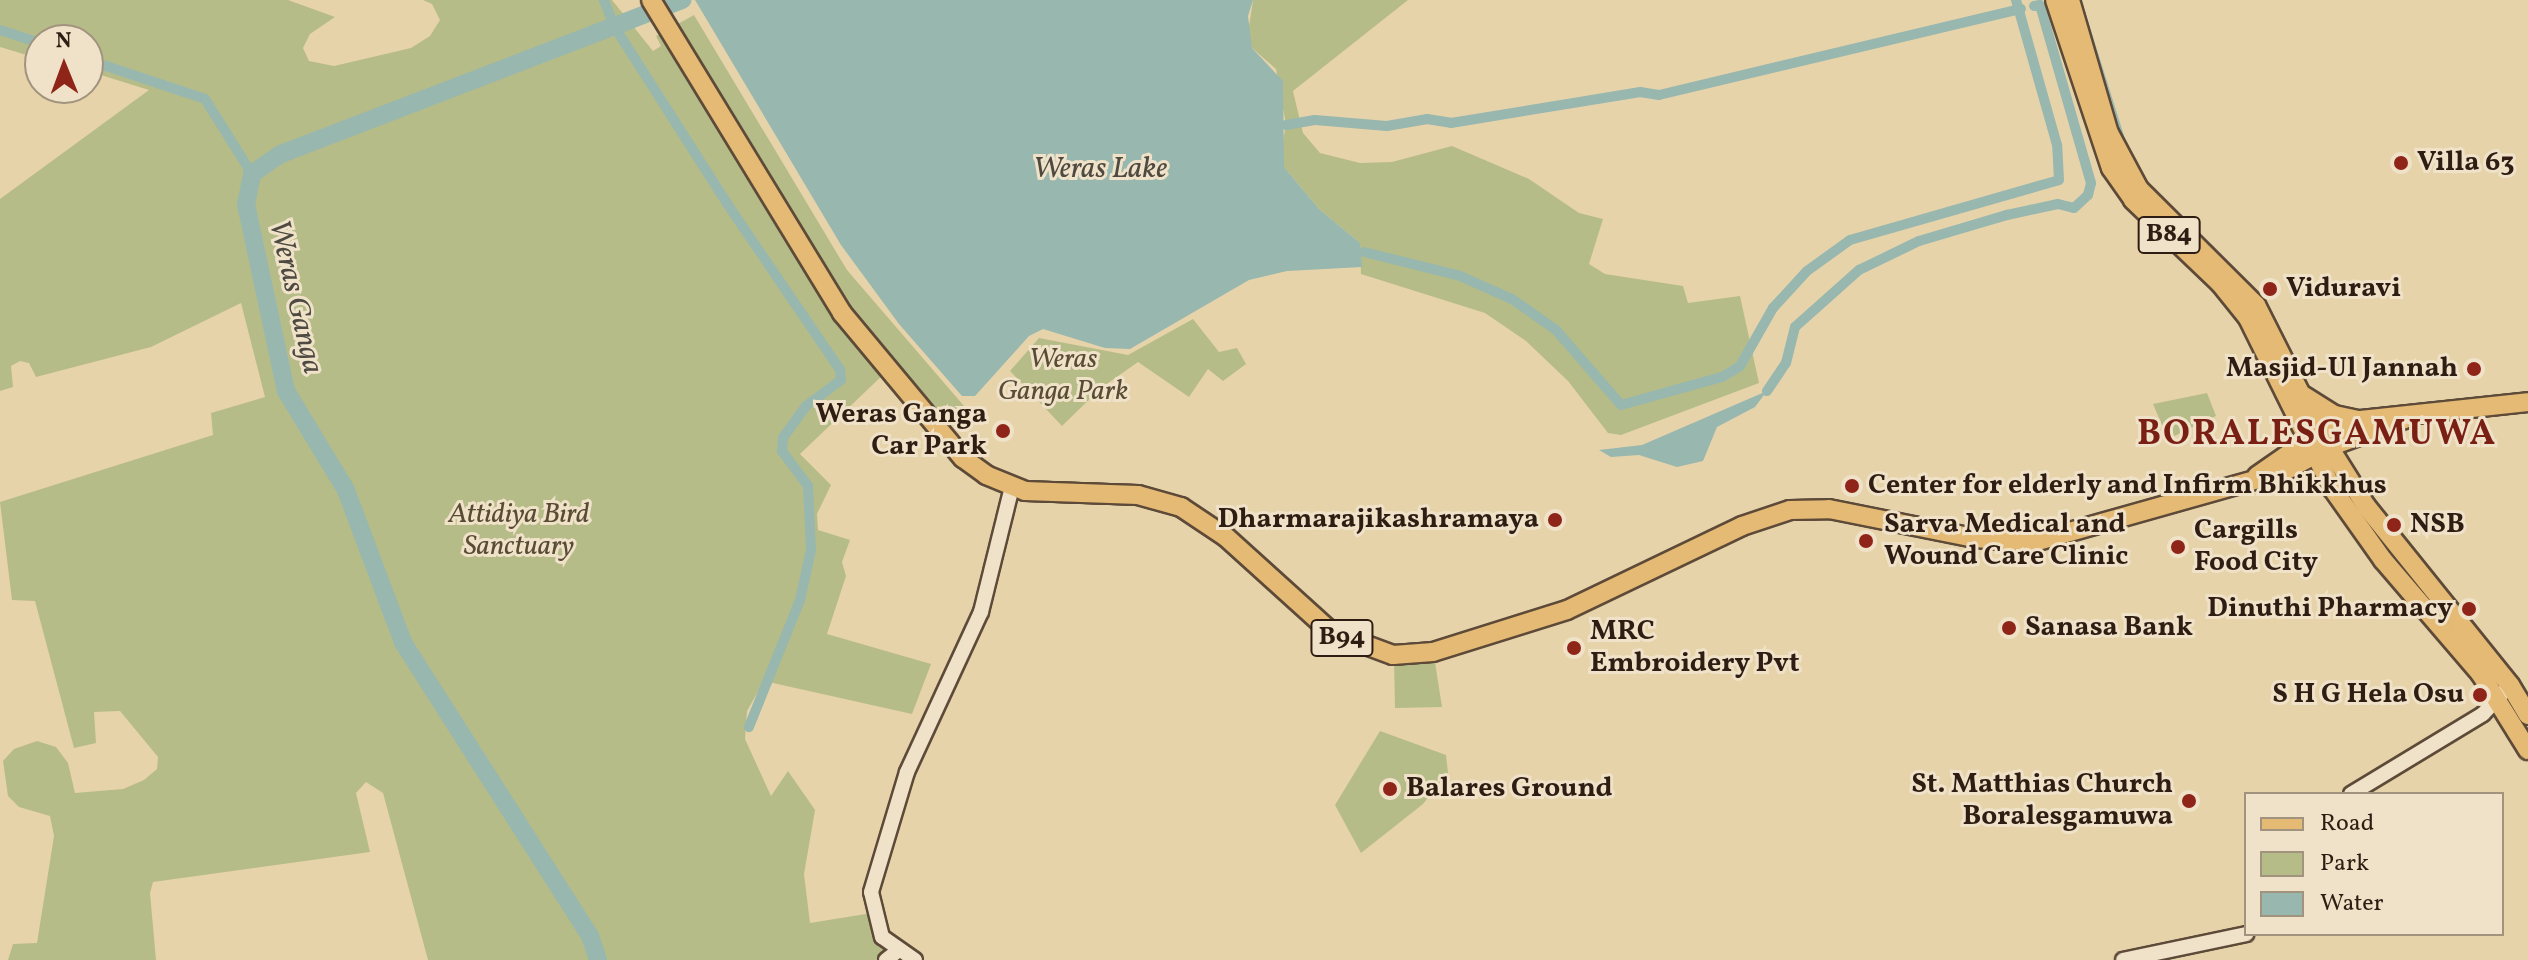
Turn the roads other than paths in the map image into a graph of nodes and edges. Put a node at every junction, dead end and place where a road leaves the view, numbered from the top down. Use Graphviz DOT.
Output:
graph roads {
  1 [pos="651,0"];
  2 [pos="2055,0"];
  3 [pos="2070,0"];
  4 [pos="2296,400"];
  5 [pos="2528,402"];
  6 [pos="2363,427"];
  7 [pos="2317,445"];
  8 [pos="2283,464"];
  9 [pos="2345,473"];
  10 [pos="1012,487"];
  11 [pos="2332,488"];
  12 [pos="2506,693"];
  13 [pos="2528,715"];
  14 [pos="2528,750"];
  15 [pos="2354,792"];
  16 [pos="2244,934"];
  17 [pos="899,950"];
  18 [pos="886,960"];
  19 [pos="915,960"];
  20 [pos="2123,960"];
  1 -- 10 [label="main road, B94"];
  2 -- 4 [label="main road, B84"];
  3 -- 4 [label="main road, B84"];
  4 -- 6 [label="main road"];
  4 -- 7 [label="main road, B84"];
  4 -- 8 [label="main road"];
  5 -- 6 [label="main road, B94"];
  6 -- 7 [label="main road, B94"];
  6 -- 9 [label="main road"];
  7 -- 8 [label="main road, B94"];
  7 -- 9 [label="main road, B84"];
  7 -- 11 [label="main road, B84"];
  8 -- 10 [label="main road, B94"];
  8 -- 11 [label="main road"];
  9 -- 12 [label="main road, B84"];
  10 -- 17 [label="street"];
  11 -- 12 [label="main road, B84"];
  12 -- 13 [label="main road, B84"];
  12 -- 14 [label="main road, B84"];
  12 -- 15 [label="street"];
  16 -- 20 [label="street"];
  17 -- 18 [label="street"];
  17 -- 19 [label="street"];
}
